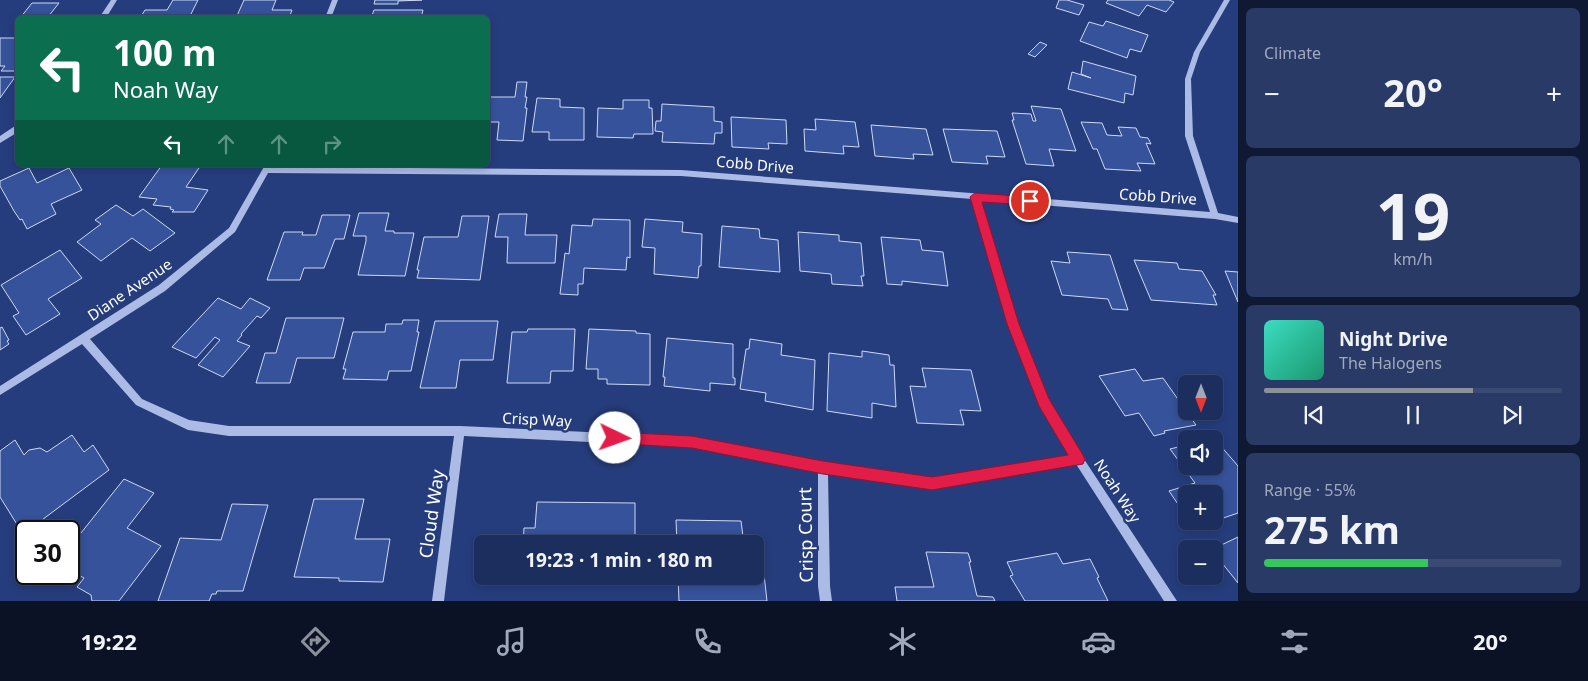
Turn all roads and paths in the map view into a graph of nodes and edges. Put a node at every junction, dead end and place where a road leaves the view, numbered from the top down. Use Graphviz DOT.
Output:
graph roads {
  1 [pos="114,0"];
  2 [pos="335,0"];
  3 [pos="1227,0"];
  4 [pos="104,15"];
  5 [pos="329,15"];
  6 [pos="15,130"];
  7 [pos="0,140"];
  8 [pos="268,168"];
  9 [pos="975,197"];
  10 [pos="1215,216"];
  11 [pos="1238,220"];
  12 [pos="83,338"];
  13 [pos="0,391"];
  14 [pos="460,431"];
  15 [pos="1078,459"];
  16 [pos="823,468"];
  17 [pos="438,601"];
  18 [pos="826,601"];
  19 [pos="1171,601"];
  1 -- 4 [label="street"];
  2 -- 5 [label="street"];
  3 -- 10 [label="street"];
  6 -- 7 [label="street"];
  8 -- 9 [label="street, Cobb Drive"];
  8 -- 12 [label="street, Diane Avenue"];
  9 -- 10 [label="street, Cobb Drive"];
  9 -- 15 [label="street, Noah Way"];
  10 -- 11 [label="street, Cobb Drive"];
  12 -- 13 [label="street, Diane Avenue"];
  12 -- 14 [label="street, Crisp Way"];
  14 -- 16 [label="street, Crisp Way"];
  14 -- 17 [label="street, Cloud Way"];
  15 -- 16 [label="street, Crisp Way"];
  15 -- 19 [label="street, Noah Way"];
  16 -- 18 [label="street, Crisp Court"];
}
